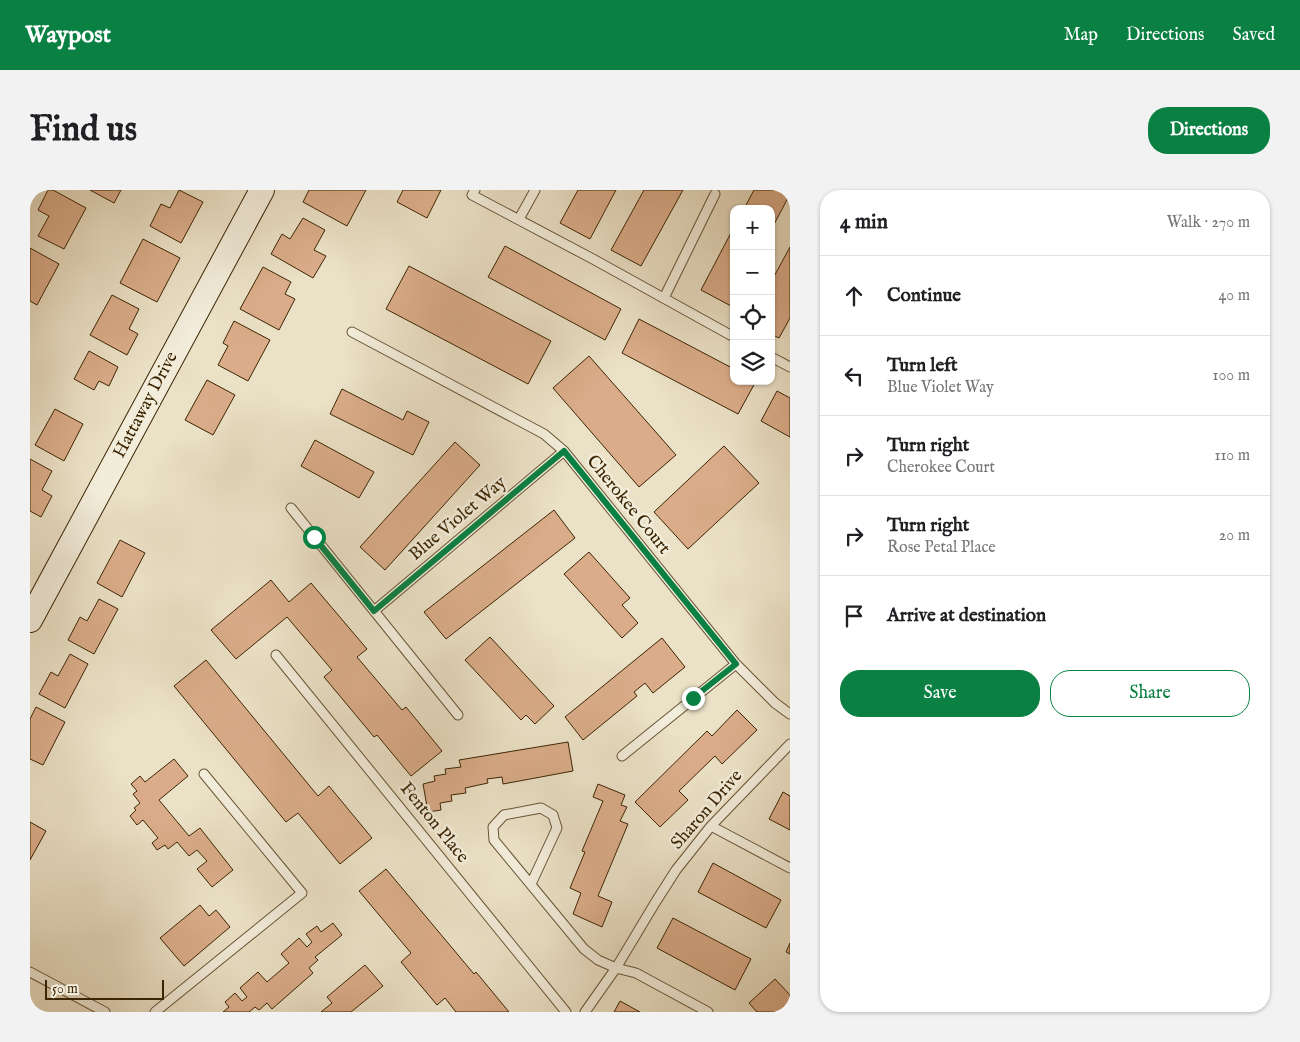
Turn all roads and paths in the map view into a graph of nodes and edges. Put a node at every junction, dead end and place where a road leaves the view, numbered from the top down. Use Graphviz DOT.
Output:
graph roads {
  1 [pos="262,190"];
  2 [pos="475,190"];
  3 [pos="535,190"];
  4 [pos="716,194"];
  5 [pos="519,220"];
  6 [pos="664,298"];
  7 [pos="352,332"];
  8 [pos="730,336"];
  9 [pos="775,359"];
  10 [pos="790,367"];
  11 [pos="564,451"];
  12 [pos="291,508"];
  13 [pos="374,611"];
  14 [pos="30,620"];
  15 [pos="276,655"];
  16 [pos="736,664"];
  17 [pos="790,714"];
  18 [pos="458,715"];
  19 [pos="790,744"];
  20 [pos="622,756"];
  21 [pos="204,774"];
  22 [pos="711,826"];
  23 [pos="790,868"];
  24 [pos="531,884"];
  25 [pos="616,968"];
  26 [pos="30,972"];
  27 [pos="105,1012"];
  28 [pos="155,1012"];
  29 [pos="566,1012"];
  30 [pos="585,1012"];
  31 [pos="708,1012"];
  1 -- 14 [label="street, Hattaway Drive"];
  2 -- 5 [label="lane"];
  3 -- 5 [label="lane"];
  4 -- 6 [label="lane"];
  5 -- 6 [label="lane"];
  6 -- 8 [label="lane"];
  7 -- 11 [label="lane, Cherokee Court"];
  9 -- 10 [label="lane"];
  11 -- 13 [label="lane, Blue Violet Way"];
  11 -- 16 [label="lane, Cherokee Court"];
  12 -- 13 [label="lane"];
  13 -- 18 [label="lane"];
  15 -- 29 [label="lane, Fenton Place"];
  16 -- 17 [label="lane, Cherokee Court"];
  16 -- 20 [label="lane"];
  19 -- 22 [label="lane, Sharon Drive"];
  21 -- 28 [label="lane"];
  22 -- 23 [label="lane"];
  22 -- 25 [label="lane, Sharon Drive"];
  24 -- 24 [label="lane"];
  24 -- 25 [label="lane"];
  25 -- 30 [label="lane, Sharon Drive"];
  25 -- 31 [label="lane"];
  26 -- 27 [label="lane"];
}
